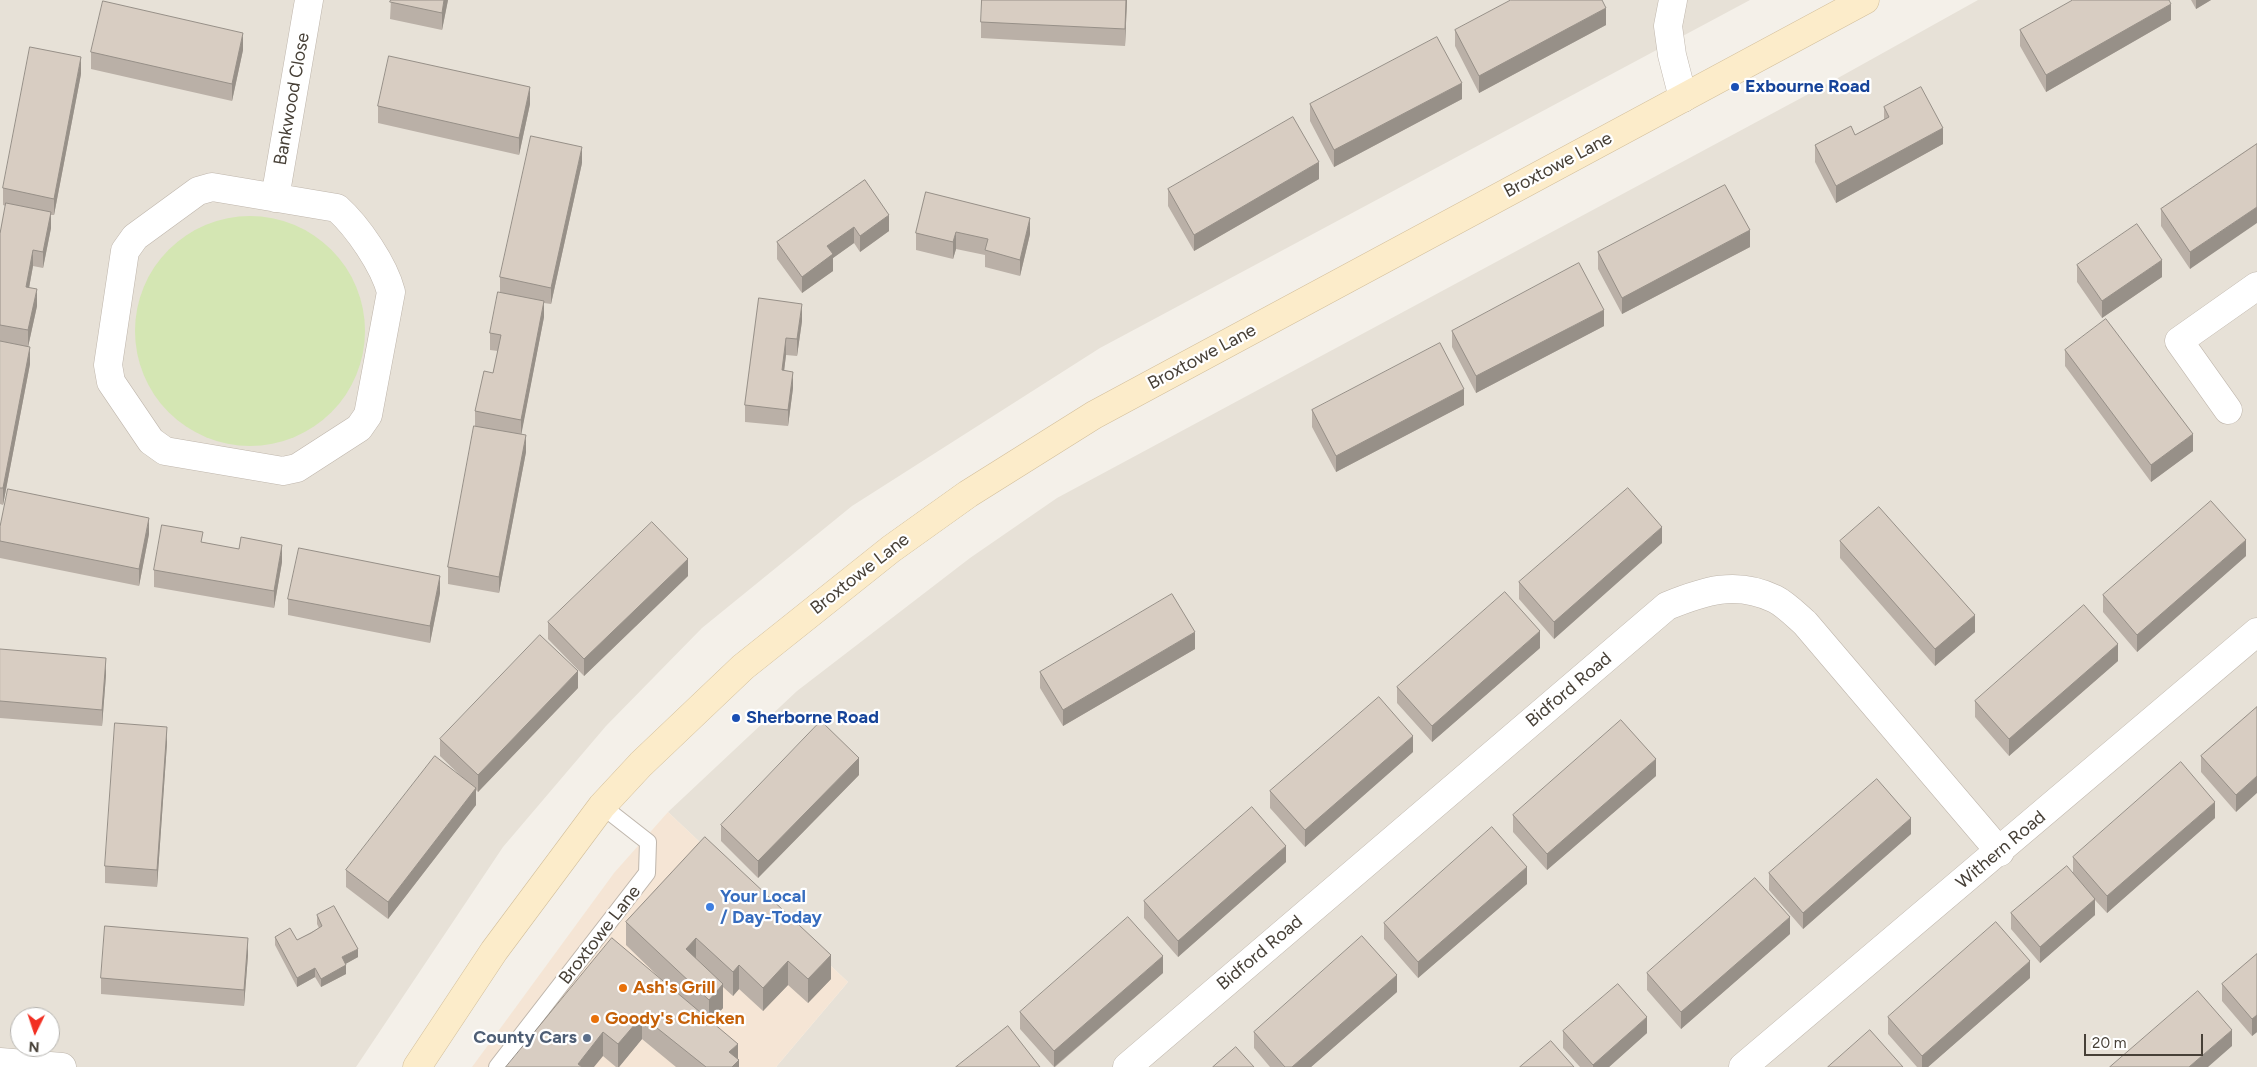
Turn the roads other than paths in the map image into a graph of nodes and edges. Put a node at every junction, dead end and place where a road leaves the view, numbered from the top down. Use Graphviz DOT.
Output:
graph roads {
  1 [pos="309,0"];
  2 [pos="1674,0"];
  3 [pos="1865,0"];
  4 [pos="1683,98"];
  5 [pos="275,198"];
  6 [pos="2257,286"];
  7 [pos="2228,410"];
  8 [pos="2257,632"];
  9 [pos="602,806"];
  10 [pos="2000,852"];
  11 [pos="0,1062"];
  12 [pos="62,1067"];
  13 [pos="417,1067"];
  14 [pos="497,1067"];
  15 [pos="1127,1067"];
  16 [pos="1743,1067"];
  1 -- 5 [label="street, Bankwood Close"];
  2 -- 4 [label="street"];
  3 -- 4 [label="main road, Broxtowe Lane"];
  4 -- 9 [label="main road, Broxtowe Lane"];
  5 -- 5 [label="street"];
  6 -- 7 [label="street"];
  8 -- 10 [label="street, Withern Road"];
  9 -- 13 [label="main road, Broxtowe Lane"];
  9 -- 14 [label="lane, Broxtowe Lane"];
  10 -- 15 [label="street, Bidford Road"];
  10 -- 16 [label="street, Withern Road"];
  11 -- 12 [label="street"];
}
